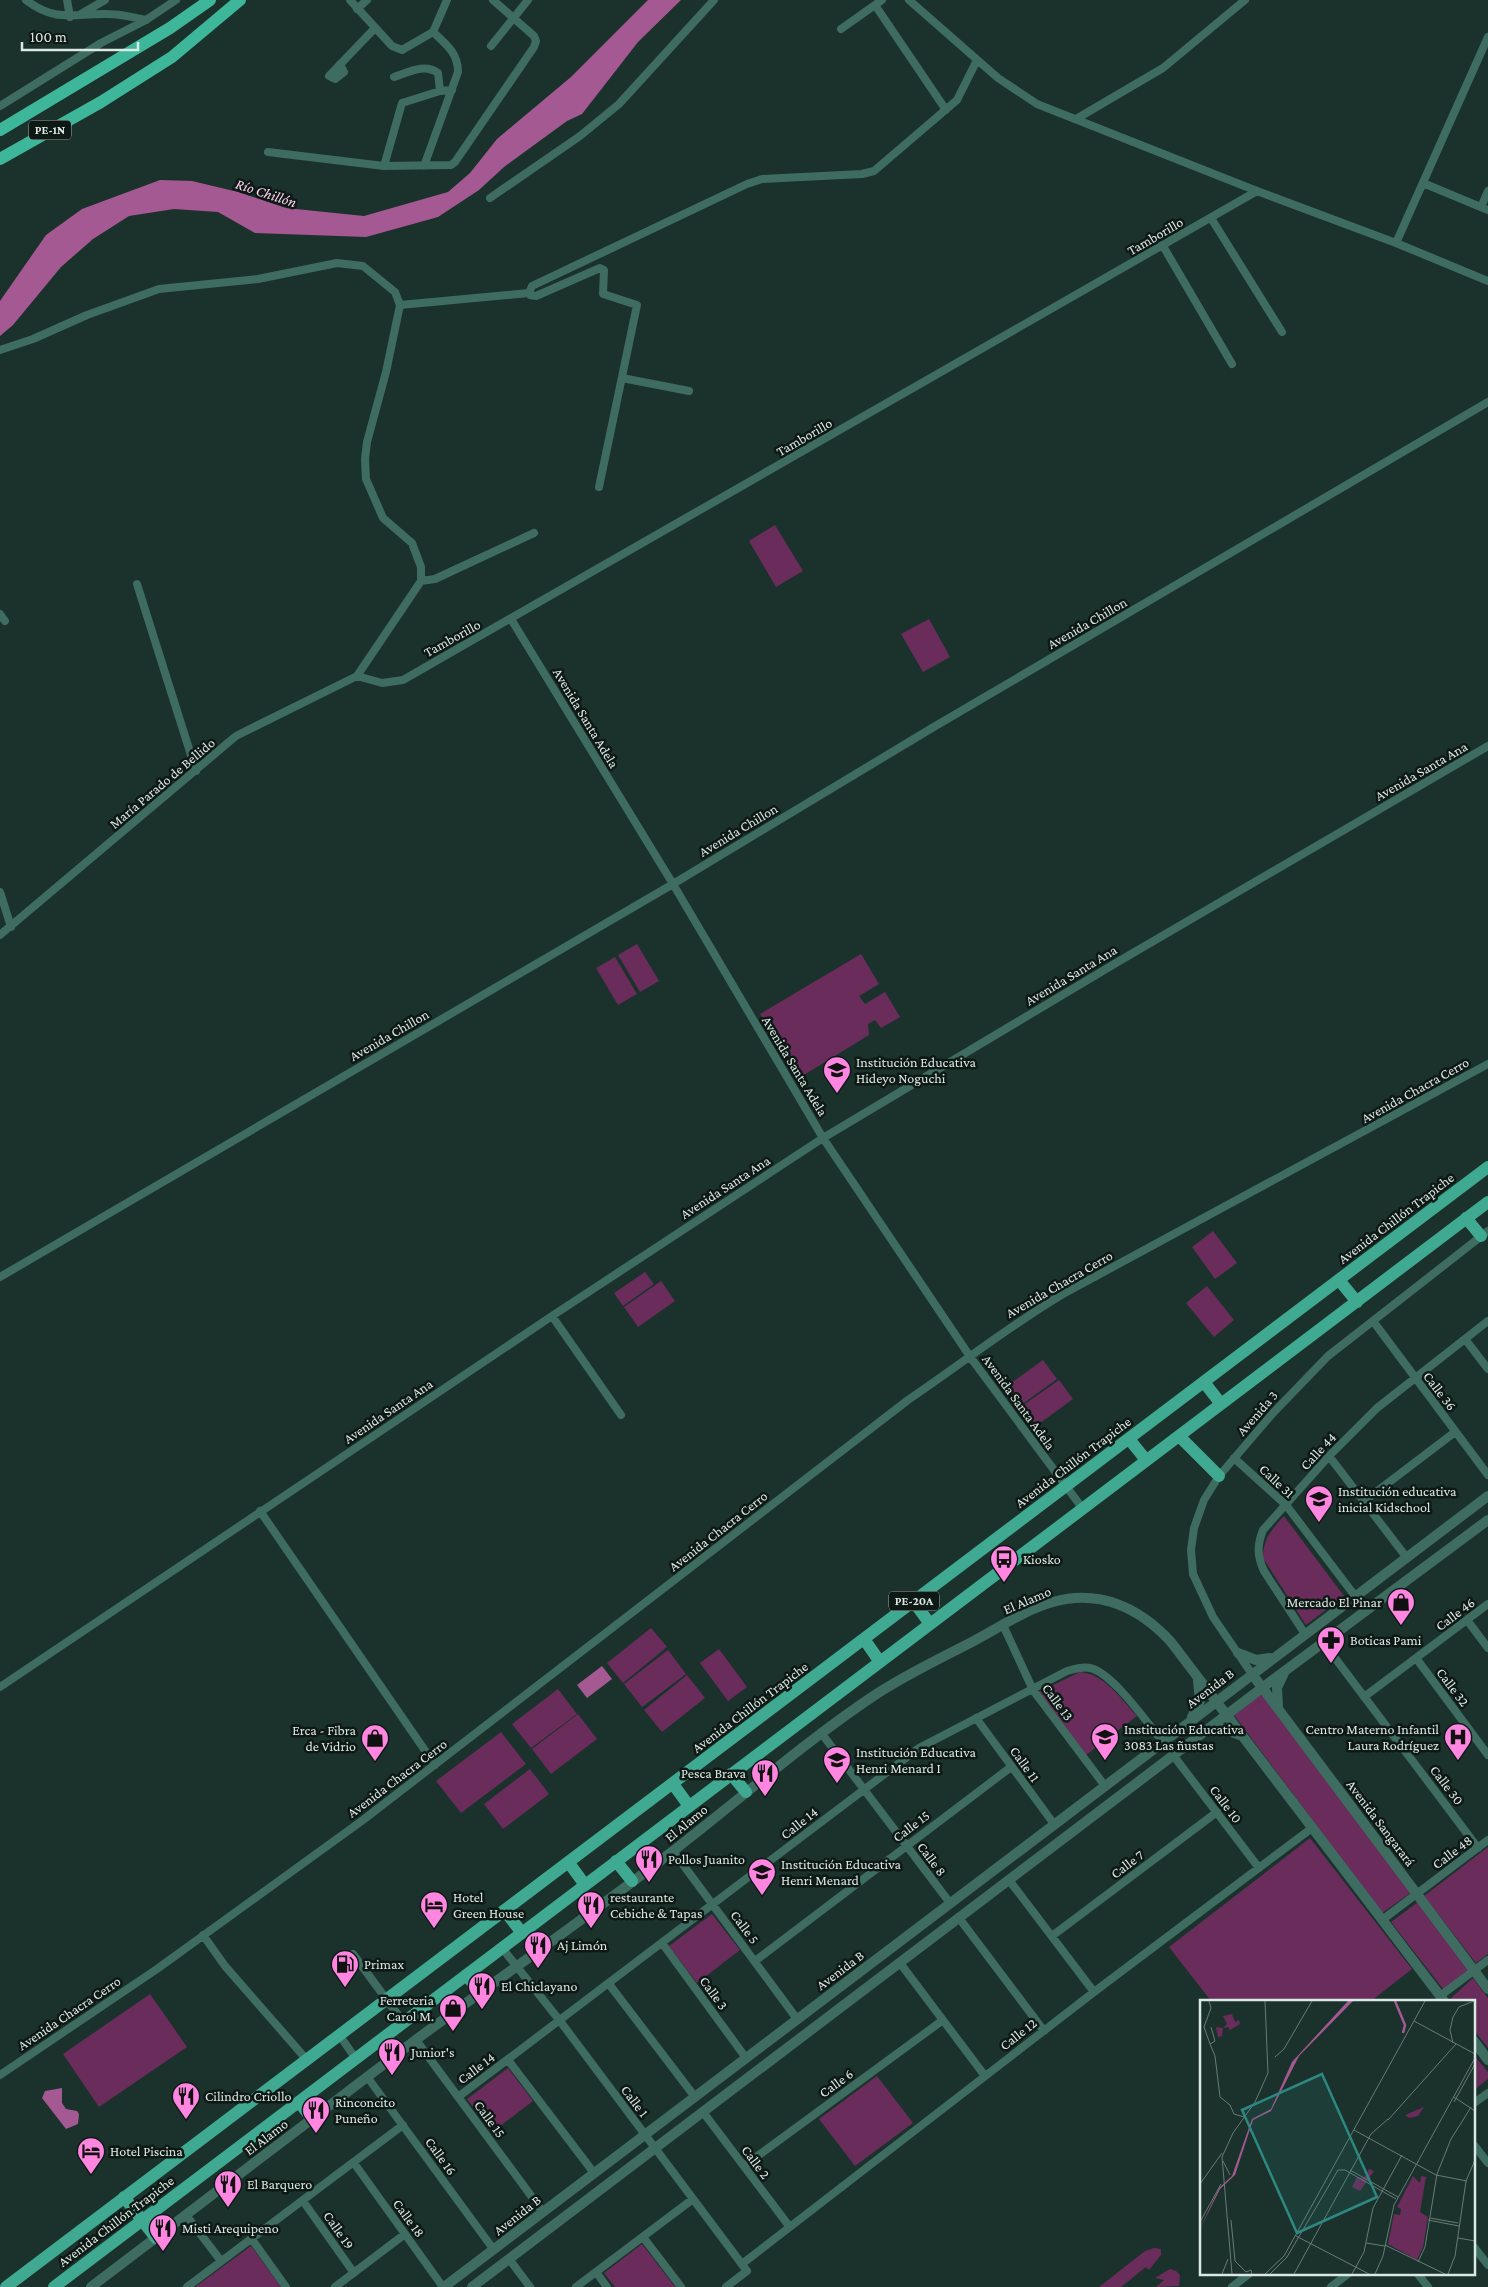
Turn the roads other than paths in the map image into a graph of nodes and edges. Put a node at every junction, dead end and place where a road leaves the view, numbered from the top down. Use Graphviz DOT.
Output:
graph roads {
  1 [pos="26,0"];
  2 [pos="67,0"];
  3 [pos="105,0"];
  4 [pos="176,0"];
  5 [pos="210,0"];
  6 [pos="240,0"];
  7 [pos="350,0"];
  8 [pos="367,0"];
  9 [pos="447,0"];
  10 [pos="493,0"];
  11 [pos="528,0"];
  12 [pos="714,0"];
  13 [pos="909,0"];
  14 [pos="1245,0"];
  15 [pos="878,2"];
  16 [pos="166,4"];
  17 [pos="357,9"];
  18 [pos="81,14"];
  19 [pos="70,17"];
  20 [pos="514,18"];
  21 [pos="146,20"];
  22 [pos="375,28"];
  23 [pos="841,29"];
  24 [pos="433,32"];
  25 [pos="1488,37"];
  26 [pos="491,46"];
  27 [pos="978,60"];
  28 [pos="340,64"];
  29 [pos="394,77"];
  30 [pos="452,90"];
  31 [pos="440,91"];
  32 [pos="0,106"];
  33 [pos="946,110"];
  34 [pos="1076,119"];
  35 [pos="0,130"];
  36 [pos="268,152"];
  37 [pos="0,159"];
  38 [pos="384,166"];
  39 [pos="424,166"];
  40 [pos="1423,183"];
  41 [pos="1488,191"];
  42 [pos="1257,192"];
  43 [pos="490,198"];
  44 [pos="1485,209"];
  45 [pos="1211,218"];
  46 [pos="1396,243"];
  47 [pos="1163,246"];
  48 [pos="1488,281"];
  49 [pos="529,293"];
  50 [pos="400,305"];
  51 [pos="1282,332"];
  52 [pos="0,350"];
  53 [pos="1232,364"];
  54 [pos="622,378"];
  55 [pos="689,391"];
  56 [pos="1488,402"];
  57 [pos="599,487"];
  58 [pos="534,534"];
  59 [pos="421,581"];
  60 [pos="137,584"];
  61 [pos="0,614"];
  62 [pos="511,619"];
  63 [pos="5,621"];
  64 [pos="357,676"];
  65 [pos="1488,746"];
  66 [pos="196,771"];
  67 [pos="673,884"];
  68 [pos="0,892"];
  69 [pos="11,926"];
  70 [pos="0,935"];
  71 [pos="1488,1064"];
  72 [pos="823,1138"];
  73 [pos="1488,1167"];
  74 [pos="1488,1202"];
  75 [pos="1466,1218"];
  76 [pos="1484,1233"];
  77 [pos="0,1277"];
  78 [pos="1339,1280"];
  79 [pos="1356,1302"];
  80 [pos="552,1316"];
  81 [pos="1373,1321"];
  82 [pos="1488,1321"];
  83 [pos="1465,1339"];
  84 [pos="971,1358"];
  85 [pos="1488,1369"];
  86 [pos="1414,1377"];
  87 [pos="1204,1382"];
  88 [pos="1221,1404"];
  89 [pos="621,1415"];
  90 [pos="1455,1432"];
  91 [pos="1179,1436"];
  92 [pos="1129,1439"];
  93 [pos="1329,1456"];
  94 [pos="1234,1458"];
  95 [pos="1146,1460"];
  96 [pos="1219,1476"];
  97 [pos="1488,1476"];
  98 [pos="1066,1487"];
  99 [pos="1488,1496"];
  100 [pos="1363,1502"];
  101 [pos="1286,1505"];
  102 [pos="1083,1509"];
  103 [pos="260,1511"];
  104 [pos="1488,1520"];
  105 [pos="1406,1558"];
  106 [pos="1379,1578"];
  107 [pos="1389,1593"];
  108 [pos="1355,1596"];
  109 [pos="914,1602"];
  110 [pos="1488,1604"];
  111 [pos="1467,1620"];
  112 [pos="930,1624"];
  113 [pos="1003,1625"];
  114 [pos="1305,1634"];
  115 [pos="864,1639"];
  116 [pos="1323,1642"];
  117 [pos="1488,1648"];
  118 [pos="1238,1653"];
  119 [pos="1278,1654"];
  120 [pos="1416,1658"];
  121 [pos="880,1662"];
  122 [pos="1288,1668"];
  123 [pos="1193,1671"];
  124 [pos="1252,1674"];
  125 [pos="0,1687"];
  126 [pos="1262,1688"];
  127 [pos="1033,1690"];
  128 [pos="1364,1697"];
  129 [pos="1216,1701"];
  130 [pos="1282,1714"];
  131 [pos="1226,1715"];
  132 [pos="976,1718"];
  133 [pos="1187,1723"];
  134 [pos="822,1734"];
  135 [pos="1200,1734"];
  136 [pos="1163,1742"];
  137 [pos="1247,1742"];
  138 [pos="1174,1755"];
  139 [pos="1488,1755"];
  140 [pos="434,1765"];
  141 [pos="1011,1766"];
  142 [pos="732,1774"];
  143 [pos="673,1784"];
  144 [pos="1105,1786"];
  145 [pos="863,1789"];
  146 [pos="746,1792"];
  147 [pos="1079,1805"];
  148 [pos="689,1806"];
  149 [pos="1217,1812"];
  150 [pos="1090,1818"];
  151 [pos="1054,1824"];
  152 [pos="1312,1828"];
  153 [pos="1488,1840"];
  154 [pos="906,1846"];
  155 [pos="1478,1848"];
  156 [pos="673,1851"];
  157 [pos="616,1861"];
  158 [pos="569,1863"];
  159 [pos="1260,1868"];
  160 [pos="1009,1880"];
  161 [pos="632,1881"];
  162 [pos="585,1885"];
  163 [pos="1417,1893"];
  164 [pos="950,1904"];
  165 [pos="713,1905"];
  166 [pos="505,1911"];
  167 [pos="959,1918"];
  168 [pos="1382,1920"];
  169 [pos="522,1933"];
  170 [pos="203,1935"];
  171 [pos="1052,1936"];
  172 [pos="662,1944"];
  173 [pos="502,1948"];
  174 [pos="354,1954"];
  175 [pos="1488,1960"];
  176 [pos="755,1961"];
  177 [pos="900,1963"];
  178 [pos="517,1967"];
  179 [pos="1474,1971"];
  180 [pos="466,1975"];
  181 [pos="609,1984"];
  182 [pos="1488,1989"];
  183 [pos="1094,1992"];
  184 [pos="481,1993"];
  185 [pos="1442,1998"];
  186 [pos="388,2000"];
  187 [pos="798,2019"];
  188 [pos="943,2020"];
  189 [pos="560,2021"];
  190 [pos="404,2023"];
  191 [pos="1044,2031"];
  192 [pos="340,2036"];
  193 [pos="384,2038"];
  194 [pos="416,2040"];
  195 [pos="1476,2044"];
  196 [pos="396,2056"];
  197 [pos="746,2058"];
  198 [pos="356,2059"];
  199 [pos="307,2060"];
  200 [pos="508,2060"];
  201 [pos="1488,2060"];
  202 [pos="0,2075"];
  203 [pos="723,2075"];
  204 [pos="985,2076"];
  205 [pos="368,2078"];
  206 [pos="732,2090"];
  207 [pos="1488,2093"];
  208 [pos="458,2097"];
  209 [pos="695,2097"];
  210 [pos="299,2102"];
  211 [pos="1476,2102"];
  212 [pos="703,2112"];
  213 [pos="313,2120"];
  214 [pos="404,2125"];
  215 [pos="645,2135"];
  216 [pos="1476,2147"];
  217 [pos="655,2149"];
  218 [pos="354,2163"];
  219 [pos="1488,2163"];
  220 [pos="744,2166"];
  221 [pos="594,2173"];
  222 [pos="124,2197"];
  223 [pos="693,2199"];
  224 [pos="303,2201"];
  225 [pos="543,2212"];
  226 [pos="186,2215"];
  227 [pos="142,2220"];
  228 [pos="789,2226"];
  229 [pos="405,2234"];
  230 [pos="643,2236"];
  231 [pos="156,2238"];
  232 [pos="251,2238"];
  233 [pos="494,2250"];
  234 [pos="1476,2250"];
  235 [pos="509,2259"];
  236 [pos="221,2262"];
  237 [pos="742,2264"];
  238 [pos="1488,2265"];
  239 [pos="596,2272"];
  240 [pos="354,2273"];
  241 [pos="1249,2274"];
  242 [pos="1348,2274"];
  243 [pos="1418,2274"];
  244 [pos="70,2282"];
  245 [pos="1424,2286"];
  246 [pos="6,2287"];
  247 [pos="54,2287"];
  248 [pos="91,2287"];
  249 [pos="188,2287"];
  250 [pos="286,2287"];
  251 [pos="336,2287"];
  252 [pos="444,2287"];
  253 [pos="472,2287"];
  254 [pos="530,2287"];
  255 [pos="576,2287"];
  256 [pos="607,2287"];
  257 [pos="681,2287"];
  258 [pos="726,2287"];
  259 [pos="1232,2287"];
  260 [pos="1331,2287"];
  1 -- 19 [label="street"];
  2 -- 19 [label="street"];
  3 -- 18 [label="street"];
  4 -- 16 [label="street"];
  5 -- 35 [label="highway, PE-1N"];
  6 -- 37 [label="highway, PE-1N"];
  7 -- 17 [label="street"];
  8 -- 17 [label="street"];
  9 -- 24 [label="street"];
  10 -- 20 [label="street"];
  11 -- 20 [label="street"];
  12 -- 43 [label="street"];
  13 -- 27 [label="street"];
  14 -- 34 [label="street"];
  15 -- 23 [label="street"];
  15 -- 33 [label="street"];
  16 -- 21 [label="street"];
  17 -- 22 [label="street"];
  18 -- 19 [label="street"];
  18 -- 21 [label="street"];
  20 -- 26 [label="street"];
  20 -- 39 [label="street"];
  21 -- 32 [label="street"];
  22 -- 24 [label="street"];
  22 -- 28 [label="street"];
  24 -- 30 [label="street"];
  25 -- 40 [label="street"];
  27 -- 33 [label="street"];
  27 -- 34 [label="street"];
  29 -- 31 [label="street"];
  30 -- 31 [label="street"];
  30 -- 39 [label="street"];
  31 -- 38 [label="street"];
  33 -- 49 [label="street"];
  34 -- 42 [label="street"];
  36 -- 38 [label="street"];
  38 -- 39 [label="street"];
  40 -- 44 [label="street"];
  40 -- 46 [label="street"];
  41 -- 44 [label="street"];
  42 -- 45 [label="street, Tamborillo"];
  42 -- 46 [label="street"];
  45 -- 47 [label="street, Tamborillo"];
  45 -- 51 [label="street"];
  46 -- 48 [label="street"];
  47 -- 53 [label="street"];
  47 -- 62 [label="street, Tamborillo"];
  49 -- 50 [label="street"];
  49 -- 54 [label="street"];
  50 -- 52 [label="street"];
  50 -- 59 [label="street"];
  54 -- 55 [label="street"];
  54 -- 57 [label="street"];
  56 -- 67 [label="street, Avenida Chillon"];
  58 -- 59 [label="street"];
  59 -- 64 [label="street"];
  60 -- 66 [label="street"];
  61 -- 63 [label="street"];
  62 -- 64 [label="street, Tamborillo"];
  62 -- 67 [label="street, Avenida Santa Adela"];
  64 -- 66 [label="street, María Parado de Bellido"];
  65 -- 72 [label="street, Avenida Santa Ana"];
  66 -- 69 [label="street, María Parado de Bellido"];
  67 -- 72 [label="street, Avenida Santa Adela"];
  67 -- 77 [label="street, Avenida Chillon"];
  68 -- 69 [label="street"];
  69 -- 70 [label="street, María Parado de Bellido"];
  71 -- 84 [label="street, Avenida Chacra Cerro"];
  72 -- 80 [label="street, Avenida Santa Ana"];
  72 -- 84 [label="street, Avenida Santa Adela"];
  73 -- 78 [label="main road, Avenida Chillón Trapiche / PE-20A"];
  74 -- 75 [label="main road, Avenida Chillón Trapiche / PE-20A"];
  75 -- 76 [label="main road"];
  75 -- 79 [label="main road, Avenida Chillón Trapiche / PE-20A"];
  76 -- 81 [label="street, Avenida 3"];
  78 -- 79 [label="main road"];
  78 -- 87 [label="main road, Avenida Chillón Trapiche / PE-20A"];
  79 -- 88 [label="main road, Avenida Chillón Trapiche / PE-20A"];
  80 -- 89 [label="street"];
  80 -- 103 [label="street, Avenida Santa Ana"];
  81 -- 86 [label="street, Calle 36"];
  81 -- 94 [label="street, Avenida 3"];
  82 -- 83 [label="street, Calle 44"];
  83 -- 85 [label="street"];
  83 -- 86 [label="street, Calle 44"];
  84 -- 98 [label="street, Avenida Santa Adela"];
  84 -- 140 [label="street, Avenida Chacra Cerro"];
  86 -- 90 [label="street, Calle 36"];
  86 -- 93 [label="street, Calle 44"];
  87 -- 88 [label="main road"];
  87 -- 92 [label="main road, Avenida Chillón Trapiche / PE-20A"];
  88 -- 91 [label="main road, Avenida Chillón Trapiche / PE-20A"];
  90 -- 97 [label="street, Calle 36"];
  90 -- 100 [label="street"];
  91 -- 95 [label="main road, Avenida Chillón Trapiche / PE-20A"];
  91 -- 96 [label="main road"];
  92 -- 95 [label="main road"];
  92 -- 98 [label="main road, Avenida Chillón Trapiche / PE-20A"];
  93 -- 100 [label="street"];
  93 -- 101 [label="street, Calle 44"];
  94 -- 96 [label="street, Avenida 3"];
  94 -- 101 [label="street, Calle 31"];
  95 -- 102 [label="main road, Avenida Chillón Trapiche / PE-20A"];
  96 -- 118 [label="street, Avenida 3"];
  98 -- 102 [label="street, Avenida Santa Adela"];
  98 -- 109 [label="main road, Avenida Chillón Trapiche / PE-20A"];
  99 -- 105 [label="street, Avenida B"];
  100 -- 105 [label="street"];
  101 -- 108 [label="street, Calle 31"];
  101 -- 114 [label="street, Calle 44"];
  102 -- 112 [label="main road, Avenida Chillón Trapiche / PE-20A"];
  103 -- 125 [label="street, Avenida Santa Ana"];
  103 -- 140 [label="street"];
  104 -- 107 [label="street"];
  105 -- 106 [label="street, Avenida B"];
  106 -- 107 [label="street"];
  106 -- 108 [label="street, Avenida B"];
  107 -- 116 [label="street"];
  108 -- 114 [label="street, Avenida B"];
  109 -- 112 [label="main road"];
  109 -- 115 [label="main road, Avenida Chillón Trapiche / PE-20A"];
  110 -- 111 [label="street, Calle 46"];
  111 -- 117 [label="street"];
  111 -- 120 [label="street, Calle 46"];
  112 -- 121 [label="main road, Avenida Chillón Trapiche / PE-20A"];
  113 -- 123 [label="street, El Alamo"];
  113 -- 127 [label="street, Calle 13"];
  113 -- 134 [label="street, El Alamo"];
  114 -- 119 [label="street, Avenida B"];
  115 -- 121 [label="main road"];
  115 -- 143 [label="main road, Avenida Chillón Trapiche / PE-20A"];
  116 -- 122 [label="street"];
  116 -- 128 [label="street, Calle 30"];
  118 -- 119 [label="street"];
  118 -- 124 [label="street, Avenida 3"];
  119 -- 124 [label="street, Avenida B"];
  120 -- 128 [label="street, Calle 46"];
  120 -- 139 [label="street, Calle 32"];
  121 -- 142 [label="main road, Avenida Chillón Trapiche / PE-20A"];
  122 -- 126 [label="street"];
  122 -- 130 [label="street"];
  123 -- 129 [label="street, El Alamo"];
  123 -- 133 [label="street"];
  124 -- 126 [label="street, Avenida Sangarará"];
  124 -- 129 [label="street, Avenida B"];
  126 -- 130 [label="street, Avenida Sangarará"];
  126 -- 131 [label="street"];
  127 -- 132 [label="street, Calle 14"];
  127 -- 136 [label="street, Calle 14"];
  127 -- 144 [label="street, Calle 13"];
  128 -- 155 [label="street, Calle 30"];
  129 -- 131 [label="street"];
  129 -- 133 [label="street, Avenida B"];
  130 -- 163 [label="street, Avenida Sangarará"];
  131 -- 135 [label="street"];
  131 -- 137 [label="street"];
  132 -- 141 [label="street, Calle 11"];
  132 -- 145 [label="street, Calle 14"];
  133 -- 136 [label="street, Avenida B"];
  134 -- 145 [label="street, Calle 8"];
  134 -- 146 [label="street, El Alamo"];
  135 -- 137 [label="street"];
  135 -- 138 [label="street"];
  136 -- 144 [label="street, Avenida B"];
  137 -- 152 [label="street"];
  138 -- 149 [label="street, Calle 10"];
  138 -- 150 [label="street"];
  140 -- 170 [label="street, Avenida Chacra Cerro"];
  141 -- 151 [label="street, Calle 11"];
  141 -- 154 [label="street, Calle 15"];
  142 -- 146 [label="main road"];
  142 -- 148 [label="main road, Avenida Chillón Trapiche / PE-20A"];
  143 -- 148 [label="main road"];
  143 -- 158 [label="main road, Avenida Chillón Trapiche / PE-20A"];
  144 -- 147 [label="street, Avenida B"];
  145 -- 154 [label="street, Calle 8"];
  145 -- 165 [label="street, Calle 14"];
  146 -- 156 [label="street, El Alamo"];
  147 -- 150 [label="street"];
  147 -- 151 [label="street, Avenida B"];
  148 -- 157 [label="main road, Avenida Chillón Trapiche / PE-20A"];
  149 -- 159 [label="street, Calle 10"];
  149 -- 171 [label="street, Calle 7"];
  150 -- 160 [label="street"];
  151 -- 164 [label="street, Avenida B"];
  152 -- 159 [label="street, Calle 12"];
  152 -- 168 [label="street"];
  153 -- 155 [label="street, Calle 48"];
  154 -- 164 [label="street, Calle 8"];
  154 -- 176 [label="street, Calle 15"];
  155 -- 163 [label="street, Calle 48"];
  156 -- 161 [label="street, El Alamo"];
  156 -- 165 [label="street, Calle 5"];
  157 -- 161 [label="main road"];
  157 -- 162 [label="main road, Avenida Chillón Trapiche / PE-20A"];
  158 -- 162 [label="main road"];
  158 -- 166 [label="main road, Avenida Chillón Trapiche / PE-20A"];
  159 -- 183 [label="street, Calle 12"];
  160 -- 167 [label="street"];
  160 -- 171 [label="street"];
  161 -- 178 [label="street, El Alamo"];
  162 -- 169 [label="main road, Avenida Chillón Trapiche / PE-20A"];
  163 -- 168 [label="street, Calle 48"];
  163 -- 179 [label="street, Avenida Sangarará"];
  164 -- 187 [label="street, Avenida B"];
  165 -- 172 [label="street, Calle 14"];
  165 -- 176 [label="street, Calle 5"];
  166 -- 169 [label="main road"];
  166 -- 186 [label="main road, Avenida Chillón Trapiche / PE-20A"];
  167 -- 177 [label="street"];
  167 -- 191 [label="street"];
  168 -- 185 [label="street"];
  169 -- 173 [label="main road, Avenida Chillón Trapiche / PE-20A"];
  170 -- 199 [label="street"];
  170 -- 202 [label="street, Avenida Chacra Cerro"];
  171 -- 183 [label="street"];
  172 -- 181 [label="street, Calle 14"];
  172 -- 197 [label="street, Calle 3"];
  173 -- 178 [label="street, Calle 1"];
  173 -- 180 [label="main road, Avenida Chillón Trapiche / PE-20A"];
  174 -- 186 [label="street"];
  175 -- 179 [label="street"];
  176 -- 187 [label="street, Calle 5"];
  177 -- 188 [label="street"];
  177 -- 206 [label="street"];
  178 -- 184 [label="street, El Alamo"];
  178 -- 189 [label="street, Calle 1"];
  179 -- 182 [label="street, Avenida Sangarará"];
  179 -- 185 [label="street"];
  180 -- 184 [label="main road"];
  180 -- 190 [label="main road, Avenida Chillón Trapiche / PE-20A"];
  181 -- 189 [label="street, Calle 14"];
  181 -- 209 [label="street"];
  183 -- 191 [label="street, Calle 12"];
  184 -- 194 [label="street, El Alamo"];
  186 -- 190 [label="street"];
  186 -- 192 [label="main road, Avenida Chillón Trapiche / PE-20A"];
  187 -- 197 [label="street, Avenida B"];
  188 -- 204 [label="street"];
  188 -- 220 [label="street, Calle 6"];
  189 -- 200 [label="street, Calle 14"];
  189 -- 215 [label="street, Calle 1"];
  190 -- 193 [label="main road, Avenida Chillón Trapiche / PE-20A"];
  191 -- 204 [label="street, Calle 12"];
  192 -- 198 [label="street"];
  192 -- 199 [label="main road, Avenida Chillón Trapiche / PE-20A"];
  193 -- 196 [label="main road"];
  193 -- 198 [label="main road, Avenida Chillón Trapiche / PE-20A"];
  194 -- 196 [label="street, El Alamo"];
  194 -- 208 [label="street, Calle 15"];
  195 -- 201 [label="street"];
  196 -- 205 [label="street, El Alamo"];
  197 -- 203 [label="street, Avenida B"];
  198 -- 210 [label="main road, Avenida Chillón Trapiche / PE-20A"];
  199 -- 222 [label="main road, Avenida Chillón Trapiche / PE-20A"];
  200 -- 208 [label="street, Calle 14"];
  200 -- 221 [label="street"];
  203 -- 206 [label="street"];
  203 -- 209 [label="street, Avenida B"];
  204 -- 228 [label="street, Calle 12"];
  205 -- 213 [label="street, El Alamo"];
  205 -- 214 [label="street, Calle 16"];
  206 -- 212 [label="street"];
  207 -- 211 [label="street"];
  208 -- 225 [label="street, Calle 15"];
  209 -- 215 [label="street, Avenida B"];
  210 -- 213 [label="main road"];
  210 -- 227 [label="main road, Avenida Chillón Trapiche / PE-20A"];
  212 -- 217 [label="street"];
  212 -- 220 [label="street, Calle 2"];
  213 -- 226 [label="street, El Alamo"];
  214 -- 218 [label="street"];
  214 -- 233 [label="street, Calle 16"];
  215 -- 217 [label="street, Calle 1"];
  215 -- 221 [label="street, Avenida B"];
  216 -- 219 [label="street"];
  217 -- 223 [label="street, Calle 1"];
  217 -- 235 [label="street"];
  218 -- 224 [label="street"];
  218 -- 229 [label="street, Calle 18"];
  220 -- 228 [label="street, Calle 2"];
  221 -- 225 [label="street, Avenida B"];
  222 -- 227 [label="main road"];
  222 -- 246 [label="main road, Avenida Chillón Trapiche / PE-20A"];
  223 -- 230 [label="street"];
  223 -- 237 [label="street, Calle 1"];
  224 -- 232 [label="street"];
  224 -- 240 [label="street, Calle 19"];
  225 -- 233 [label="street, Avenida B"];
  226 -- 231 [label="street, El Alamo"];
  226 -- 236 [label="street"];
  227 -- 231 [label="main road"];
  227 -- 244 [label="main road, Avenida Chillón Trapiche / PE-20A"];
  228 -- 237 [label="street, Calle 12"];
  229 -- 240 [label="street"];
  229 -- 252 [label="street, Calle 18"];
  230 -- 239 [label="street"];
  230 -- 257 [label="street"];
  231 -- 248 [label="street, El Alamo"];
  232 -- 236 [label="street"];
  232 -- 250 [label="street"];
  233 -- 252 [label="street, Avenida B"];
  234 -- 238 [label="street"];
  235 -- 253 [label="street"];
  235 -- 254 [label="street"];
  236 -- 249 [label="street"];
  237 -- 258 [label="street, Calle 1"];
  239 -- 255 [label="street"];
  239 -- 256 [label="street"];
  240 -- 251 [label="street"];
  241 -- 259 [label="street"];
  242 -- 260 [label="street"];
  243 -- 245 [label="street"];
  244 -- 247 [label="main road, Avenida Chillón Trapiche / PE-20A"];
}
